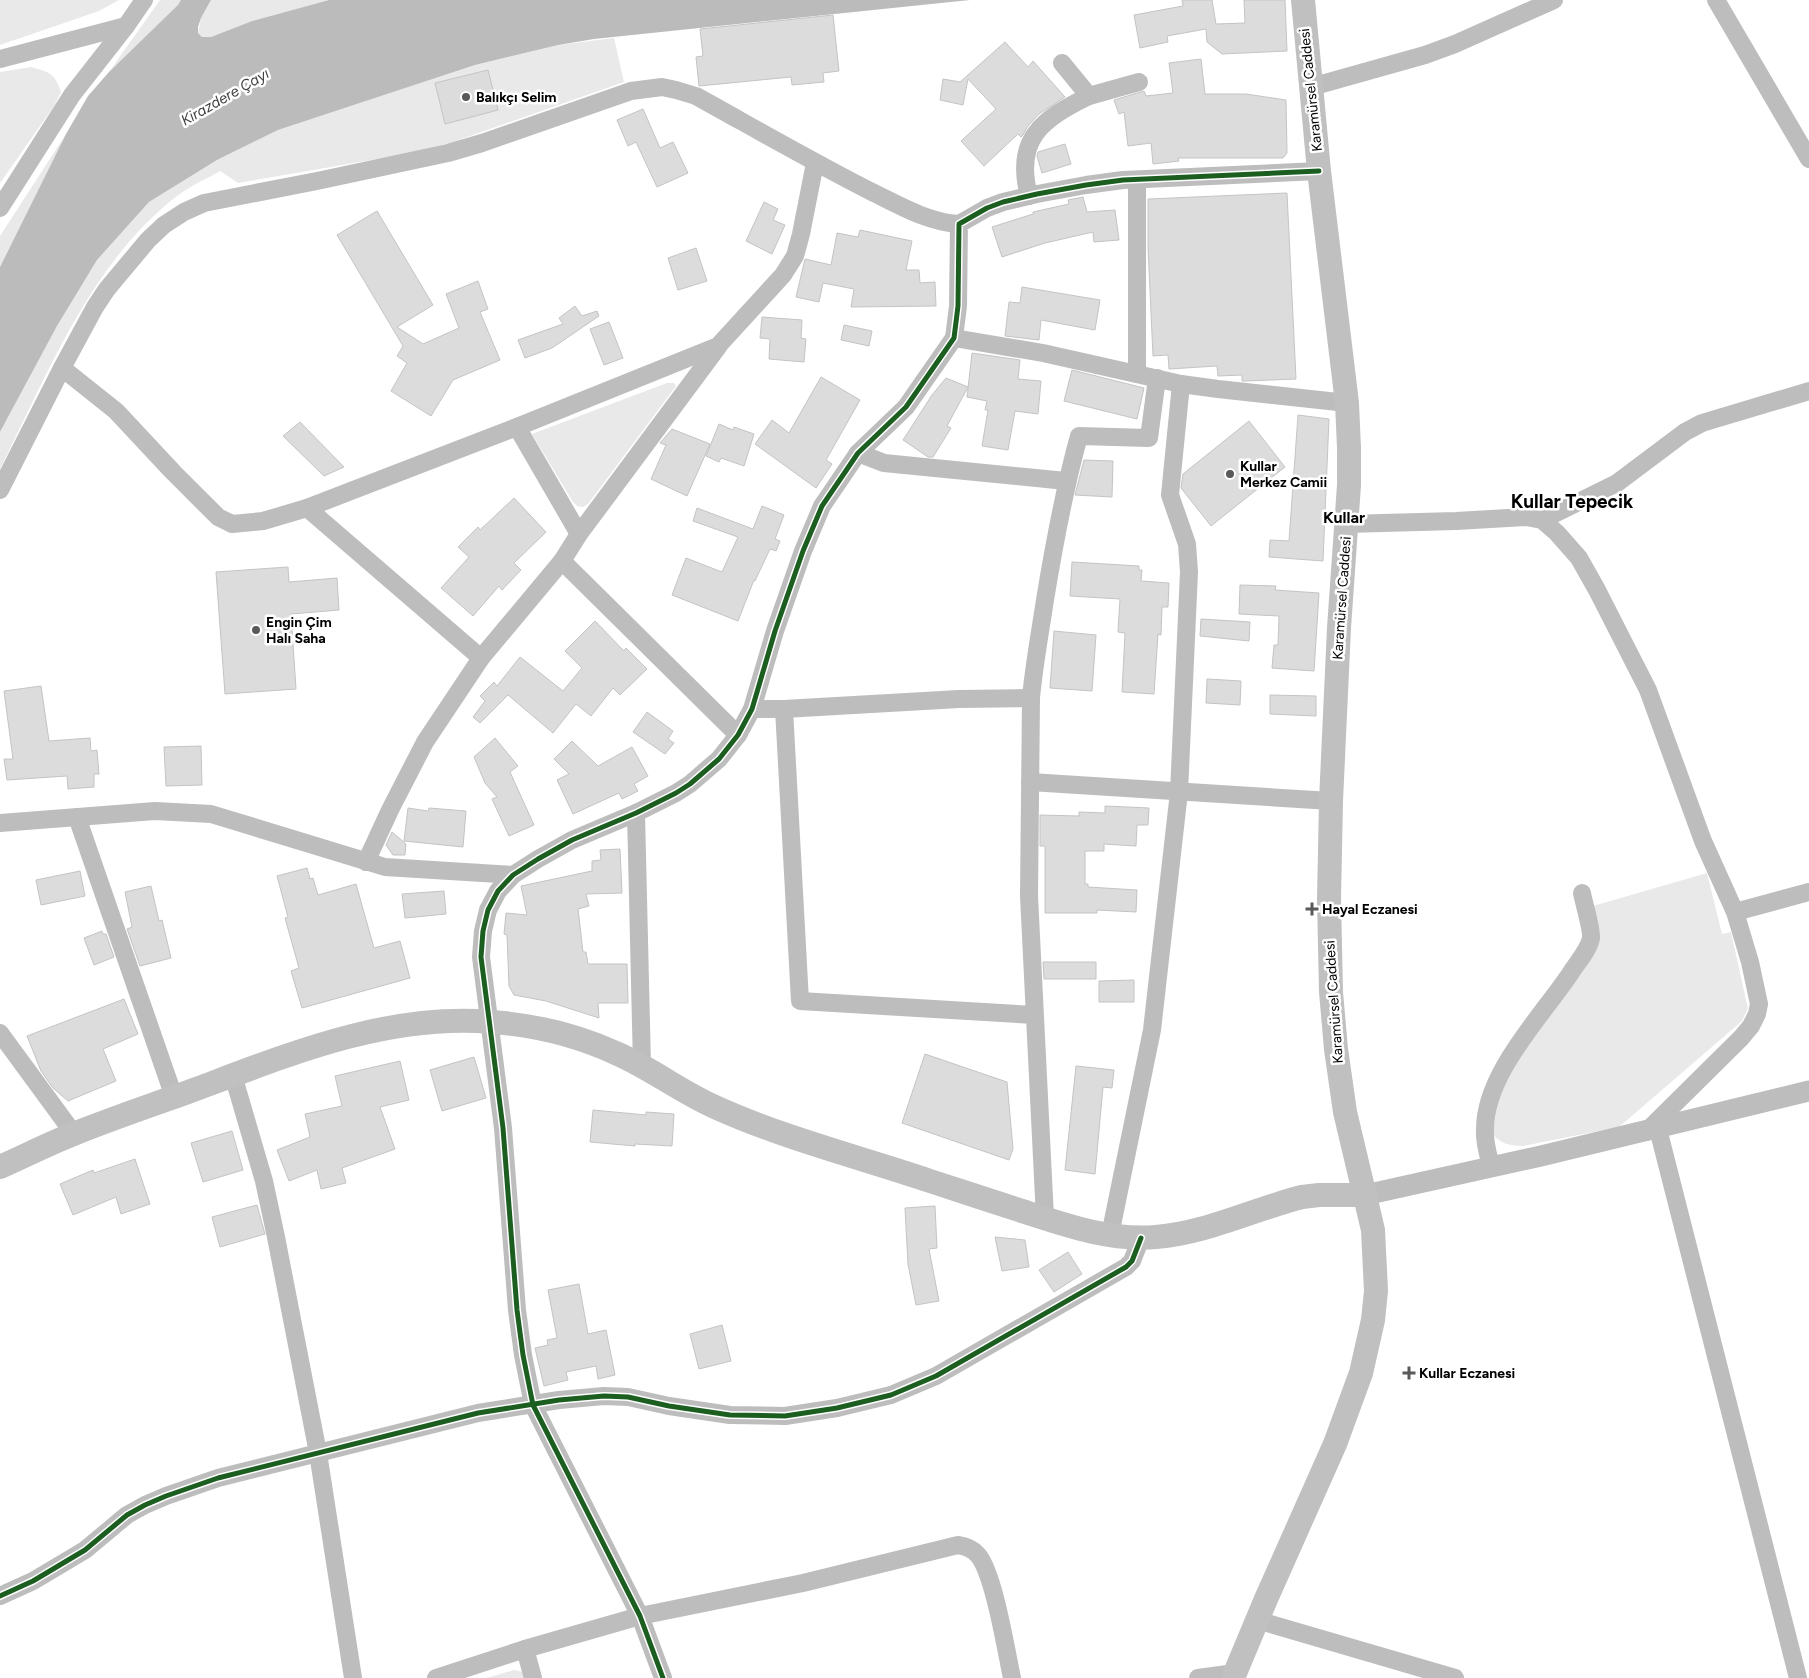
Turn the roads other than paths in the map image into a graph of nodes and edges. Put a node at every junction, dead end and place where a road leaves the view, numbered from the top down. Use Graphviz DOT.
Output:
graph roads {
  1 [pos="144,0"];
  2 [pos="1303,0"];
  3 [pos="1554,0"];
  4 [pos="1716,0"];
  5 [pos="126,26"];
  6 [pos="0,59"];
  7 [pos="1062,63"];
  8 [pos="1139,82"];
  9 [pos="1311,87"];
  10 [pos="1089,96"];
  11 [pos="1809,159"];
  12 [pos="815,163"];
  13 [pos="1319,171"];
  14 [pos="1136,180"];
  15 [pos="1029,196"];
  16 [pos="0,208"];
  17 [pos="959,224"];
  18 [pos="954,338"];
  19 [pos="718,346"];
  20 [pos="62,368"];
  21 [pos="1137,374"];
  22 [pos="1157,378"];
  23 [pos="1181,384"];
  24 [pos="1809,391"];
  25 [pos="1347,403"];
  26 [pos="517,427"];
  27 [pos="858,452"];
  28 [pos="1066,481"];
  29 [pos="0,490"];
  30 [pos="307,508"];
  31 [pos="1542,520"];
  32 [pos="1346,524"];
  33 [pos="579,534"];
  34 [pos="562,561"];
  35 [pos="481,658"];
  36 [pos="1031,698"];
  37 [pos="784,709"];
  38 [pos="752,710"];
  39 [pos="738,735"];
  40 [pos="1030,782"];
  41 [pos="1179,792"];
  42 [pos="1331,801"];
  43 [pos="636,813"];
  44 [pos="77,817"];
  45 [pos="0,823"];
  46 [pos="366,862"];
  47 [pos="513,875"];
  48 [pos="1809,892"];
  49 [pos="1582,893"];
  50 [pos="1735,912"];
  51 [pos="1034,1015"];
  52 [pos="490,1021"];
  53 [pos="0,1032"];
  54 [pos="642,1066"];
  55 [pos="233,1075"];
  56 [pos="1809,1092"];
  57 [pos="174,1097"];
  58 [pos="1652,1131"];
  59 [pos="74,1134"];
  60 [pos="1491,1166"];
  61 [pos="0,1167"];
  62 [pos="1365,1194"];
  63 [pos="1045,1218"];
  64 [pos="1110,1234"];
  65 [pos="1141,1238"];
  66 [pos="533,1405"];
  67 [pos="318,1453"];
  68 [pos="0,1596"];
  69 [pos="640,1616"];
  70 [pos="1257,1620"];
  71 [pos="525,1648"];
  72 [pos="1234,1675"];
  73 [pos="353,1678"];
  74 [pos="436,1678"];
  75 [pos="533,1678"];
  76 [pos="663,1678"];
  77 [pos="1012,1678"];
  78 [pos="1198,1678"];
  79 [pos="1455,1678"];
  80 [pos="1798,1678"];
  1 -- 5 [label="street"];
  2 -- 9 [label="main road, Karamürsel Caddesi"];
  3 -- 9 [label="street"];
  4 -- 11 [label="street"];
  5 -- 6 [label="street"];
  5 -- 16 [label="street"];
  7 -- 10 [label="street"];
  8 -- 10 [label="street"];
  9 -- 13 [label="main road, Karamürsel Caddesi"];
  10 -- 15 [label="street"];
  12 -- 17 [label="street"];
  12 -- 19 [label="street"];
  12 -- 20 [label="street"];
  13 -- 14 [label="street"];
  13 -- 25 [label="main road, Karamürsel Caddesi"];
  14 -- 15 [label="street"];
  14 -- 21 [label="street"];
  15 -- 17 [label="street"];
  17 -- 18 [label="street"];
  18 -- 21 [label="street"];
  18 -- 27 [label="street"];
  19 -- 26 [label="street"];
  19 -- 33 [label="street"];
  20 -- 29 [label="street"];
  20 -- 30 [label="street"];
  21 -- 22 [label="street"];
  22 -- 23 [label="street"];
  22 -- 28 [label="street"];
  23 -- 25 [label="street"];
  23 -- 41 [label="street"];
  24 -- 31 [label="street"];
  25 -- 32 [label="main road, Karamürsel Caddesi"];
  26 -- 30 [label="street"];
  26 -- 33 [label="street"];
  27 -- 28 [label="street"];
  27 -- 38 [label="street"];
  28 -- 36 [label="street"];
  30 -- 35 [label="street"];
  31 -- 32 [label="street"];
  31 -- 50 [label="street"];
  32 -- 42 [label="main road, Karamürsel Caddesi"];
  33 -- 34 [label="street"];
  34 -- 35 [label="street"];
  34 -- 39 [label="street"];
  35 -- 46 [label="street"];
  36 -- 37 [label="street"];
  36 -- 40 [label="street"];
  37 -- 38 [label="street"];
  37 -- 51 [label="street"];
  38 -- 39 [label="street"];
  39 -- 43 [label="street"];
  40 -- 41 [label="street"];
  40 -- 51 [label="street"];
  41 -- 42 [label="street"];
  41 -- 64 [label="street"];
  42 -- 62 [label="main road, Karamürsel Caddesi"];
  43 -- 47 [label="street"];
  43 -- 54 [label="street"];
  44 -- 45 [label="street"];
  44 -- 46 [label="street"];
  44 -- 57 [label="street"];
  46 -- 47 [label="street"];
  47 -- 52 [label="street"];
  48 -- 50 [label="street"];
  49 -- 60 [label="street"];
  50 -- 58 [label="street"];
  51 -- 63 [label="street"];
  52 -- 54 [label="main road"];
  52 -- 55 [label="main road"];
  52 -- 66 [label="street"];
  53 -- 59 [label="street"];
  54 -- 63 [label="main road"];
  55 -- 57 [label="main road"];
  55 -- 67 [label="street"];
  56 -- 58 [label="street"];
  57 -- 59 [label="main road"];
  58 -- 60 [label="street"];
  58 -- 80 [label="street"];
  59 -- 61 [label="main road"];
  60 -- 62 [label="street"];
  62 -- 65 [label="main road"];
  62 -- 70 [label="main road, Karamürsel Caddesi"];
  63 -- 64 [label="main road"];
  64 -- 65 [label="main road"];
  65 -- 66 [label="street"];
  66 -- 67 [label="street"];
  66 -- 69 [label="street"];
  67 -- 68 [label="street"];
  67 -- 73 [label="street"];
  69 -- 71 [label="street"];
  69 -- 76 [label="street"];
  69 -- 77 [label="street"];
  70 -- 72 [label="main road, Karamürsel Caddesi"];
  70 -- 79 [label="street"];
  71 -- 74 [label="street"];
  71 -- 75 [label="street"];
  72 -- 78 [label="street"];
}
